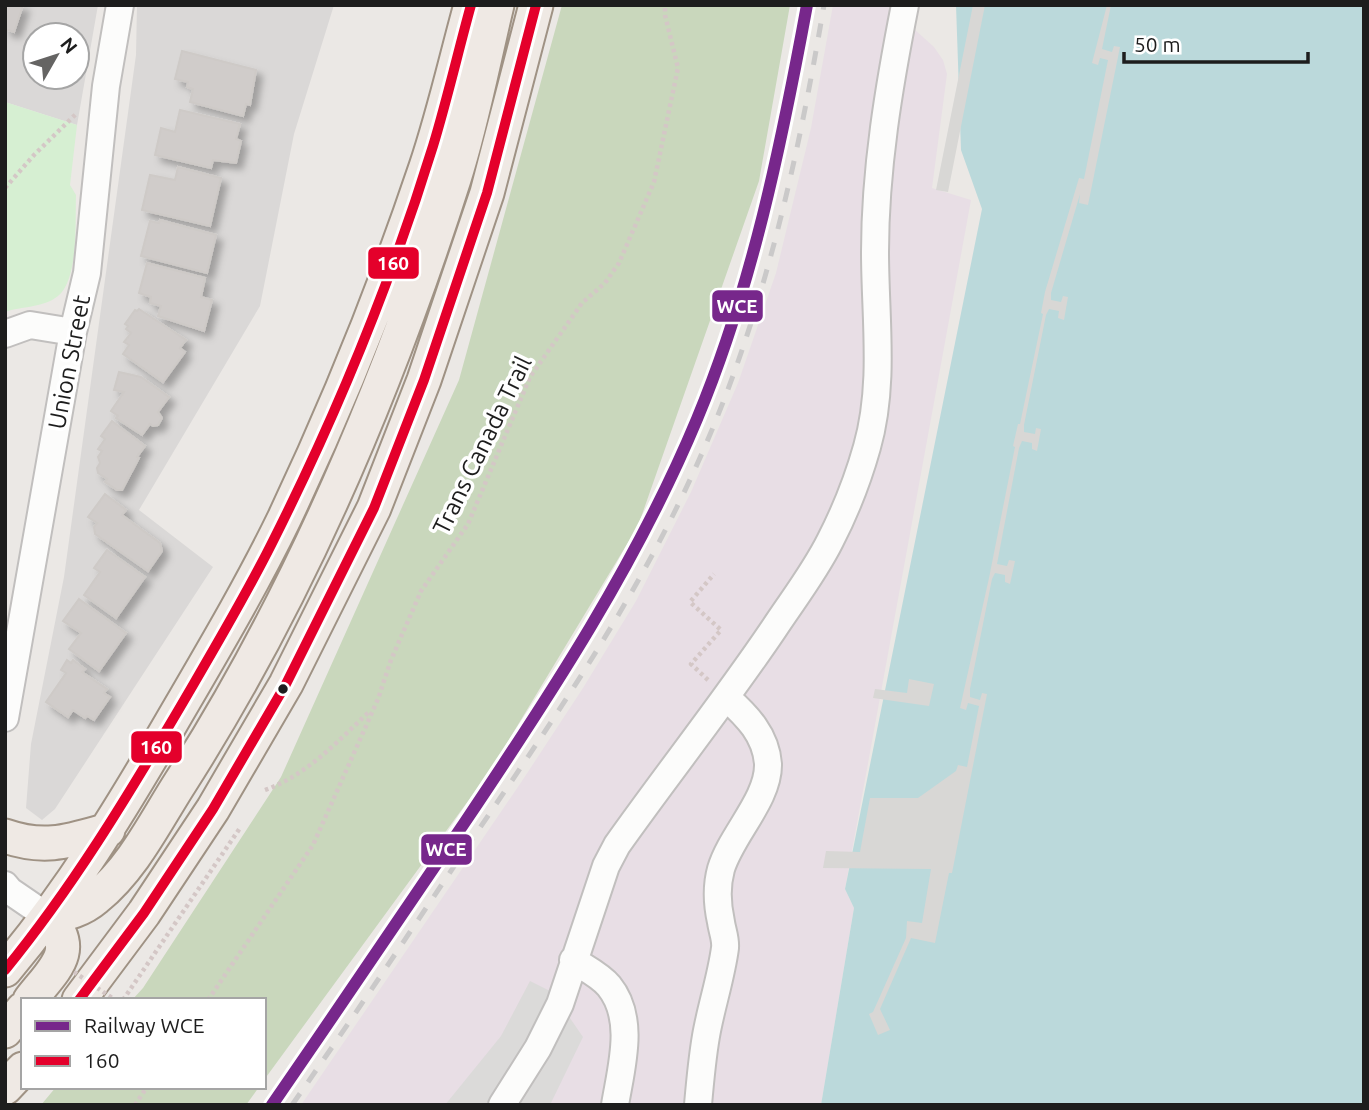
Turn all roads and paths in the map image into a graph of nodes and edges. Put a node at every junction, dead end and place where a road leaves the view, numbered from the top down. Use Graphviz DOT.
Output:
graph roads {
  1 [pos="120,5"];
  2 [pos="471,5"];
  3 [pos="497,5"];
  4 [pos="536,5"];
  5 [pos="665,5"];
  6 [pos="905,5"];
  7 [pos="106,86"];
  8 [pos="5,188"];
  9 [pos="74,332"];
  10 [pos="5,334"];
  11 [pos="714,573"];
  12 [pos="691,664"];
  13 [pos="727,698"];
  14 [pos="372,709"];
  15 [pos="5,718"];
  16 [pos="265,790"];
  17 [pos="240,828"];
  18 [pos="108,830"];
  19 [pos="5,836"];
  20 [pos="5,885"];
  21 [pos="48,917"];
  22 [pos="573,960"];
  23 [pos="5,970"];
  24 [pos="76,986"];
  25 [pos="32,998"];
  26 [pos="109,998"];
  27 [pos="124,998"];
  28 [pos="209,998"];
  29 [pos="21,1011"];
  30 [pos="5,1031"];
  31 [pos="21,1071"];
  32 [pos="5,1088"];
  33 [pos="146,1089"];
  34 [pos="135,1105"];
  35 [pos="502,1105"];
  36 [pos="615,1105"];
  37 [pos="698,1105"];
  1 -- 7 [label="street, Union Street"];
  2 -- 18 [label="main road"];
  3 -- 21 [label="main road"];
  4 -- 24 [label="main road"];
  5 -- 14 [label="path, Trans Canada Trail"];
  6 -- 13 [label="street"];
  7 -- 8 [label="path"];
  7 -- 9 [label="street, Union Street"];
  9 -- 10 [label="street"];
  9 -- 15 [label="street, Union Street"];
  11 -- 12 [label="path"];
  13 -- 22 [label="street"];
  13 -- 37 [label="street"];
  14 -- 16 [label="path"];
  14 -- 28 [label="path, Trans Canada Trail"];
  17 -- 27 [label="path"];
  18 -- 19 [label="main road"];
  18 -- 21 [label="main road"];
  20 -- 21 [label="street"];
  21 -- 23 [label="main road"];
  21 -- 25 [label="main road"];
  22 -- 35 [label="street"];
  22 -- 36 [label="street"];
  24 -- 26 [label="path, bridge"];
  29 -- 30 [label="main road"];
  31 -- 32 [label="main road"];
  33 -- 34 [label="path"];
}
